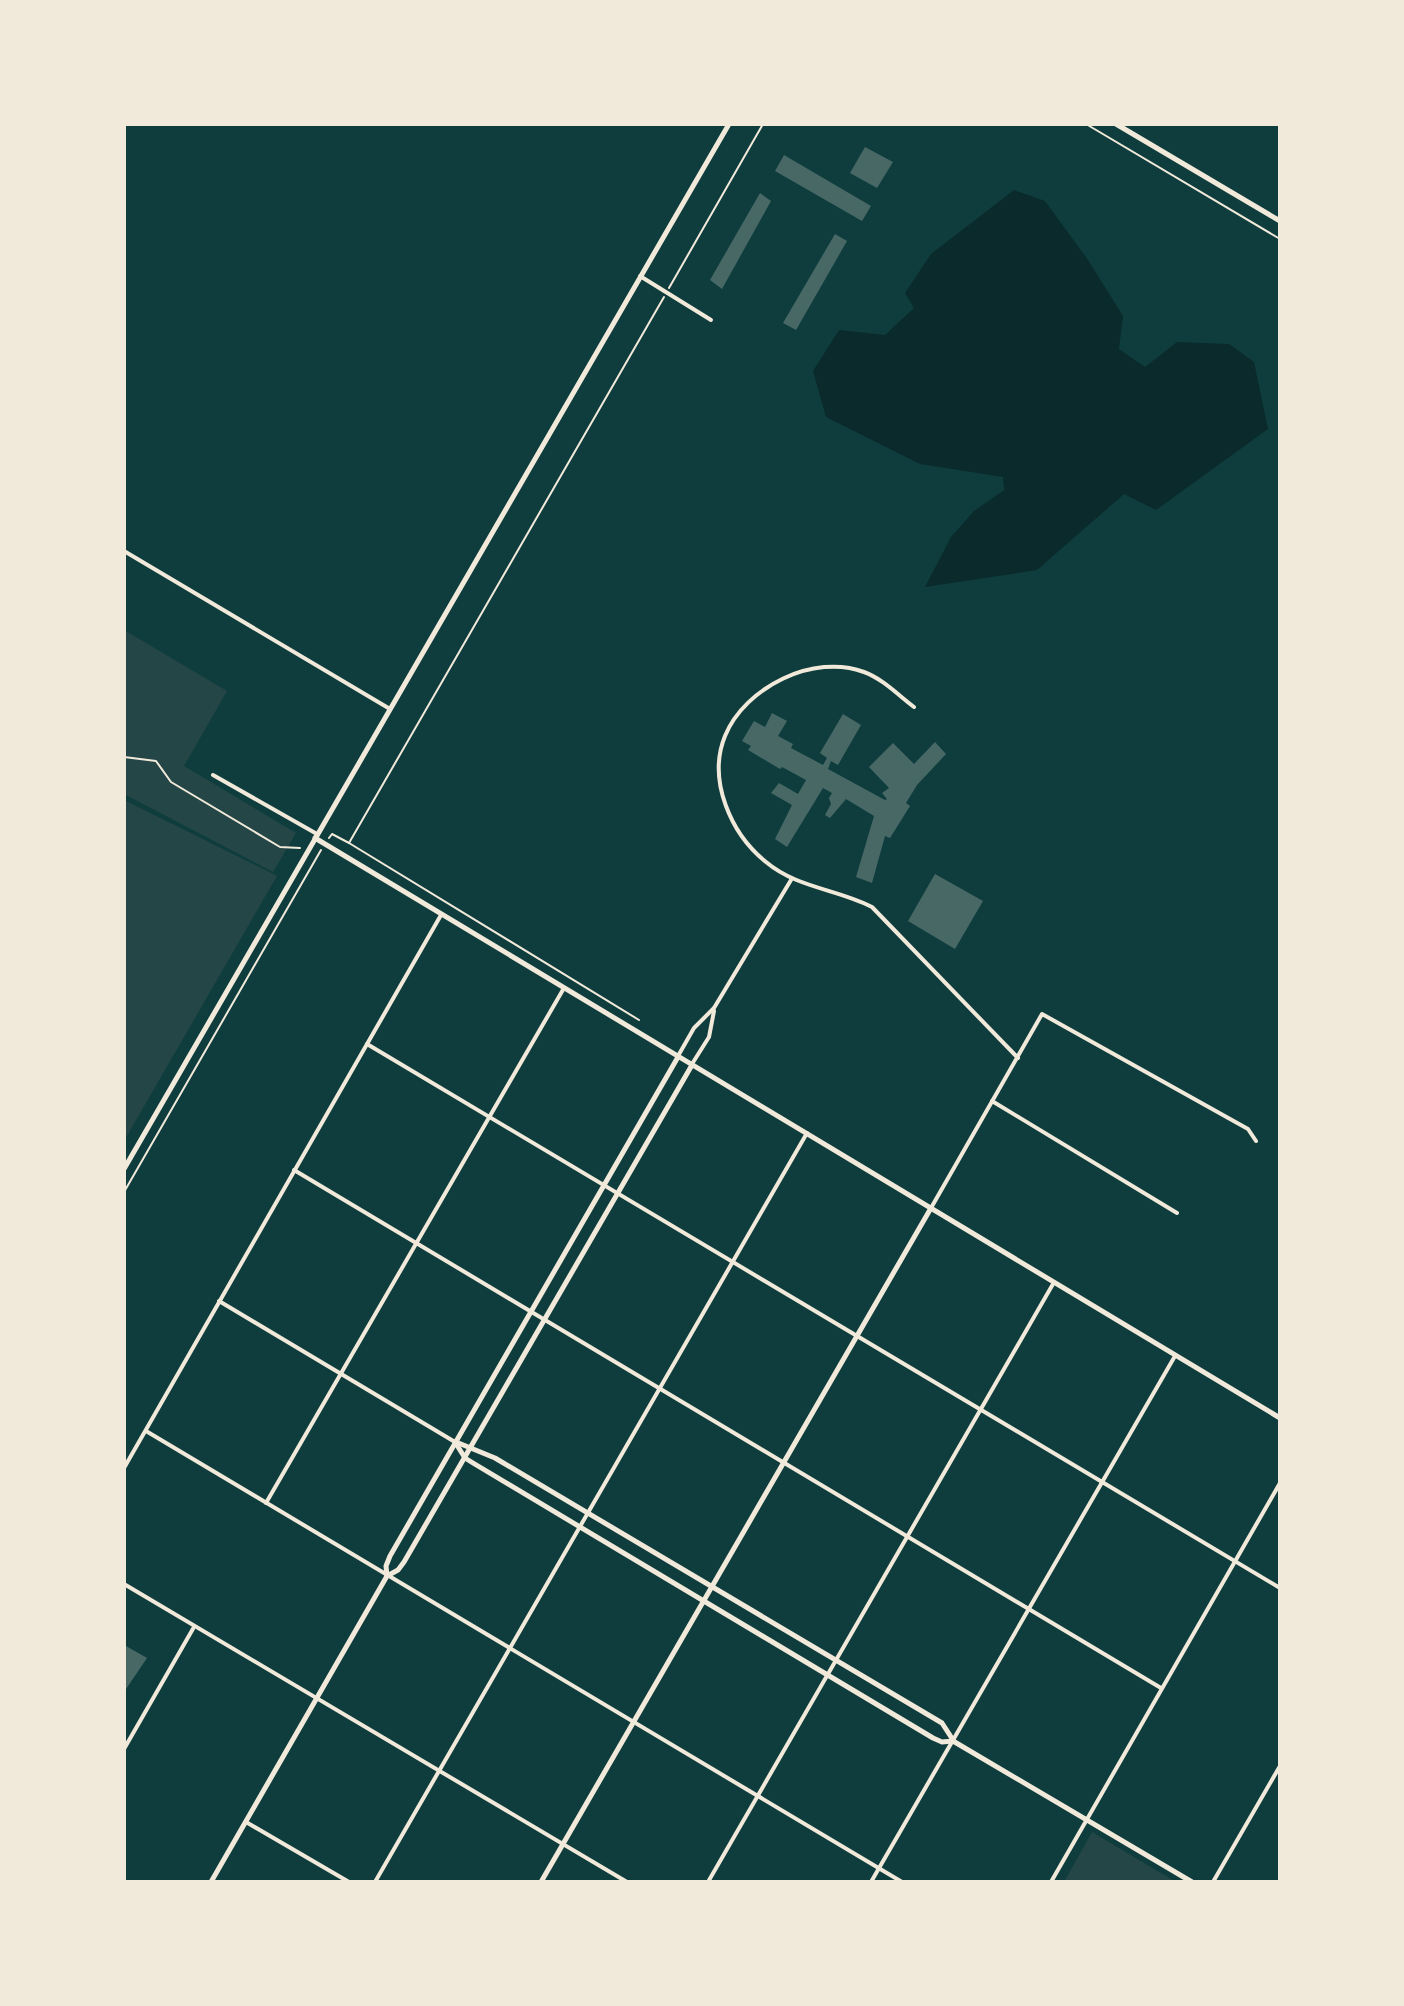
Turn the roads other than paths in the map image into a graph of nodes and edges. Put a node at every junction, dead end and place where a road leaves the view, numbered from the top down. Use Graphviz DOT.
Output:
graph roads {
  1 [pos="729,124"];
  2 [pos="1116,124"];
  3 [pos="1280,221"];
  4 [pos="640,276"];
  5 [pos="711,320"];
  6 [pos="124,551"];
  7 [pos="914,707"];
  8 [pos="390,709"];
  9 [pos="213,775"];
  10 [pos="316,836"];
  11 [pos="791,880"];
  12 [pos="442,915"];
  13 [pos="564,988"];
  14 [pos="714,1008"];
  15 [pos="367,1044"];
  16 [pos="678,1057"];
  17 [pos="1018,1058"];
  18 [pos="692,1065"];
  19 [pos="992,1101"];
  20 [pos="489,1117"];
  21 [pos="807,1133"];
  22 [pos="1256,1141"];
  23 [pos="124,1169"];
  24 [pos="294,1170"];
  25 [pos="604,1185"];
  26 [pos="617,1193"];
  27 [pos="931,1208"];
  28 [pos="1177,1213"];
  29 [pos="416,1243"];
  30 [pos="733,1262"];
  31 [pos="1053,1284"];
  32 [pos="219,1301"];
  33 [pos="530,1311"];
  34 [pos="545,1319"];
  35 [pos="857,1336"];
  36 [pos="1175,1356"];
  37 [pos="340,1374"];
  38 [pos="659,1388"];
  39 [pos="980,1409"];
  40 [pos="1280,1418"];
  41 [pos="146,1431"];
  42 [pos="455,1442"];
  43 [pos="472,1447"];
  44 [pos="465,1458"];
  45 [pos="783,1463"];
  46 [pos="124,1468"];
  47 [pos="1102,1481"];
  48 [pos="1280,1483"];
  49 [pos="266,1503"];
  50 [pos="588,1512"];
  51 [pos="579,1527"];
  52 [pos="908,1536"];
  53 [pos="1235,1560"];
  54 [pos="387,1576"];
  55 [pos="124,1584"];
  56 [pos="711,1587"];
  57 [pos="1280,1588"];
  58 [pos="703,1601"];
  59 [pos="1029,1609"];
  60 [pos="194,1626"];
  61 [pos="510,1649"];
  62 [pos="835,1660"];
  63 [pos="827,1675"];
  64 [pos="1161,1688"];
  65 [pos="317,1698"];
  66 [pos="633,1722"];
  67 [pos="953,1741"];
  68 [pos="124,1749"];
  69 [pos="1280,1766"];
  70 [pos="439,1770"];
  71 [pos="757,1796"];
  72 [pos="1086,1819"];
  73 [pos="246,1822"];
  74 [pos="563,1844"];
  75 [pos="879,1868"];
  76 [pos="211,1882"];
  77 [pos="349,1882"];
  78 [pos="375,1882"];
  79 [pos="541,1882"];
  80 [pos="627,1882"];
  81 [pos="708,1882"];
  82 [pos="871,1882"];
  83 [pos="902,1882"];
  84 [pos="1051,1882"];
  85 [pos="1192,1882"];
  86 [pos="1213,1882"];
  1 -- 4 [label="street"];
  2 -- 3 [label="street"];
  4 -- 5 [label="street"];
  4 -- 8 [label="street"];
  6 -- 8 [label="street"];
  7 -- 11 [label="street"];
  8 -- 10 [label="street"];
  9 -- 10 [label="street"];
  10 -- 12 [label="street"];
  10 -- 23 [label="street"];
  11 -- 14 [label="street"];
  11 -- 17 [label="street"];
  12 -- 13 [label="street"];
  12 -- 15 [label="street"];
  13 -- 16 [label="street"];
  13 -- 20 [label="street"];
  14 -- 16 [label="street"];
  14 -- 18 [label="street"];
  15 -- 20 [label="street"];
  15 -- 24 [label="street"];
  16 -- 18 [label="street"];
  16 -- 25 [label="street"];
  17 -- 19 [label="street"];
  17 -- 22 [label="street"];
  18 -- 21 [label="street"];
  18 -- 26 [label="street"];
  19 -- 27 [label="street"];
  19 -- 28 [label="street"];
  20 -- 25 [label="street"];
  20 -- 29 [label="street"];
  21 -- 27 [label="street"];
  21 -- 30 [label="street"];
  24 -- 29 [label="street"];
  24 -- 32 [label="street"];
  25 -- 26 [label="street"];
  25 -- 33 [label="street"];
  26 -- 30 [label="street"];
  26 -- 34 [label="street"];
  27 -- 31 [label="street"];
  27 -- 35 [label="street"];
  29 -- 33 [label="street"];
  29 -- 37 [label="street"];
  30 -- 35 [label="street"];
  30 -- 38 [label="street"];
  31 -- 36 [label="street"];
  31 -- 39 [label="street"];
  32 -- 37 [label="street"];
  32 -- 41 [label="street"];
  33 -- 34 [label="street"];
  33 -- 42 [label="street"];
  34 -- 38 [label="street"];
  34 -- 43 [label="street"];
  35 -- 39 [label="street"];
  35 -- 45 [label="street"];
  36 -- 40 [label="street"];
  36 -- 47 [label="street"];
  37 -- 42 [label="street"];
  37 -- 49 [label="street"];
  38 -- 45 [label="street"];
  38 -- 50 [label="street"];
  39 -- 47 [label="street"];
  39 -- 52 [label="street"];
  41 -- 46 [label="street"];
  41 -- 49 [label="street"];
  42 -- 43 [label="street"];
  42 -- 44 [label="street"];
  42 -- 54 [label="street"];
  43 -- 44 [label="street"];
  43 -- 50 [label="street"];
  44 -- 51 [label="street"];
  44 -- 54 [label="street"];
  45 -- 52 [label="street"];
  45 -- 56 [label="street"];
  47 -- 53 [label="street"];
  47 -- 59 [label="street"];
  48 -- 53 [label="street"];
  49 -- 54 [label="street"];
  50 -- 51 [label="street"];
  50 -- 56 [label="street"];
  51 -- 58 [label="street"];
  51 -- 61 [label="street"];
  52 -- 59 [label="street"];
  52 -- 62 [label="street"];
  53 -- 57 [label="street"];
  53 -- 64 [label="street"];
  54 -- 61 [label="street"];
  54 -- 65 [label="street"];
  55 -- 60 [label="street"];
  56 -- 58 [label="street"];
  56 -- 62 [label="street"];
  58 -- 63 [label="street"];
  58 -- 66 [label="street"];
  59 -- 64 [label="street"];
  59 -- 67 [label="street"];
  60 -- 65 [label="street"];
  60 -- 68 [label="street"];
  61 -- 66 [label="street"];
  61 -- 70 [label="street"];
  62 -- 63 [label="street"];
  62 -- 67 [label="street"];
  63 -- 67 [label="street"];
  63 -- 71 [label="street"];
  64 -- 72 [label="street"];
  65 -- 70 [label="street"];
  65 -- 73 [label="street"];
  66 -- 71 [label="street"];
  66 -- 74 [label="street"];
  67 -- 72 [label="street"];
  67 -- 75 [label="street"];
  69 -- 86 [label="street"];
  70 -- 74 [label="street"];
  70 -- 78 [label="street"];
  71 -- 75 [label="street"];
  71 -- 81 [label="street"];
  72 -- 84 [label="street"];
  72 -- 85 [label="street"];
  73 -- 76 [label="street"];
  73 -- 77 [label="street"];
  74 -- 79 [label="street"];
  74 -- 80 [label="street"];
  75 -- 82 [label="street"];
  75 -- 83 [label="street"];
}
